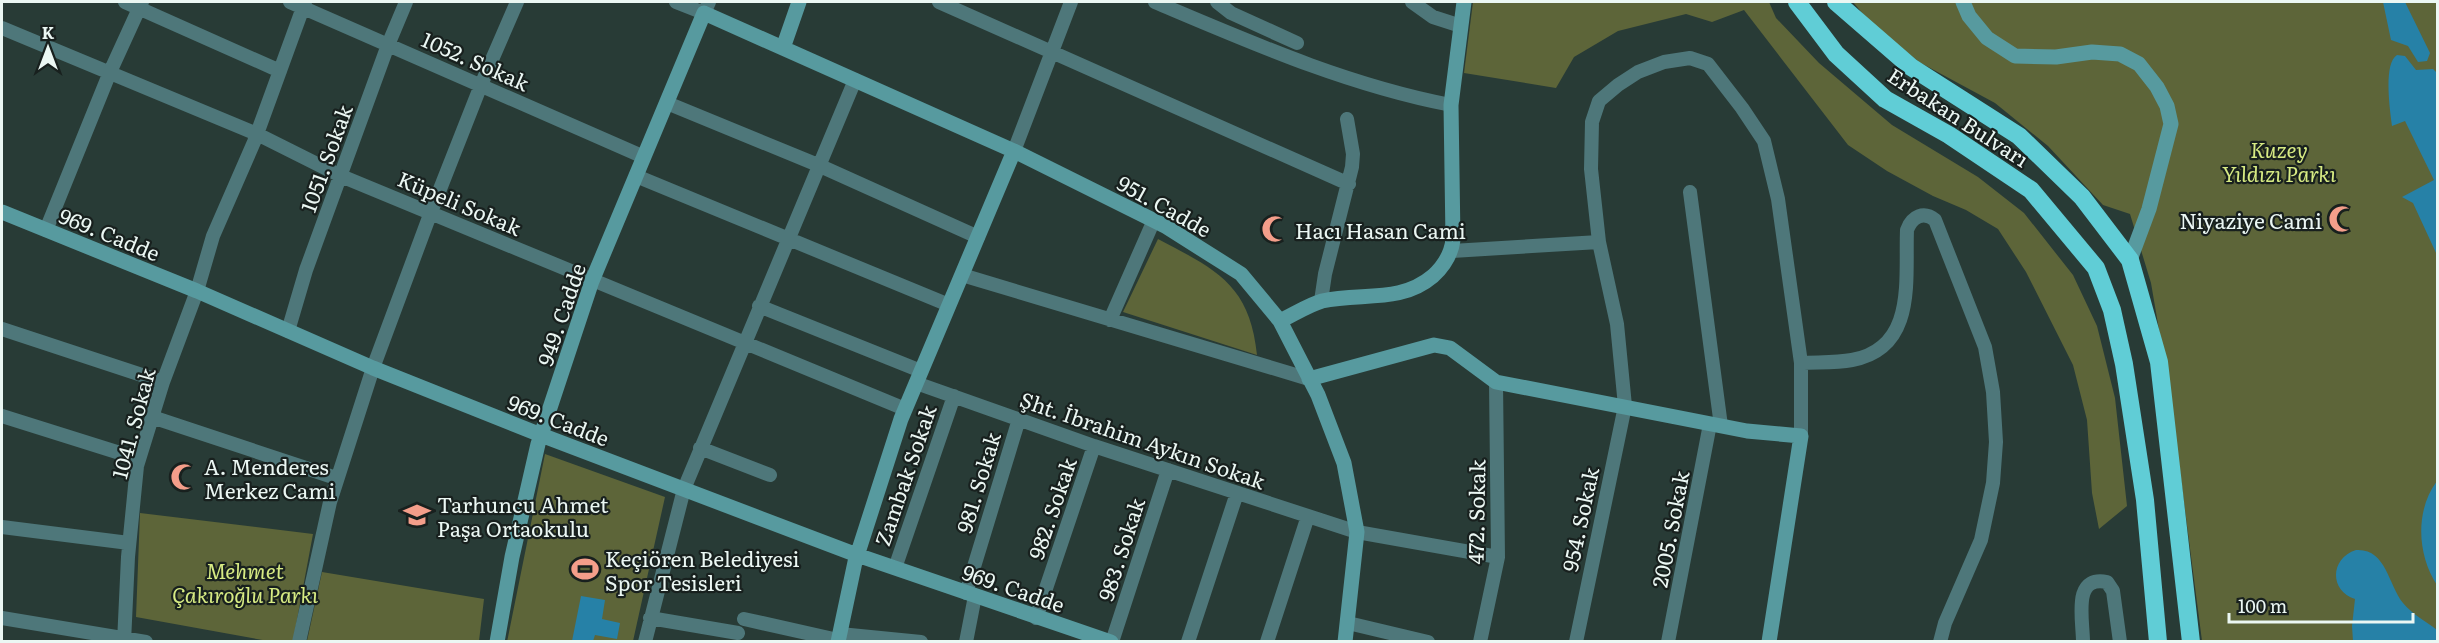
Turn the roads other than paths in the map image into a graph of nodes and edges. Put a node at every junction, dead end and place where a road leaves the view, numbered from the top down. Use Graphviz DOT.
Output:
graph roads {
  1 [pos="124,2"];
  2 [pos="406,2"];
  3 [pos="517,2"];
  4 [pos="676,2"];
  5 [pos="799,2"];
  6 [pos="939,2"];
  7 [pos="1071,2"];
  8 [pos="1155,2"];
  9 [pos="1217,2"];
  10 [pos="1412,2"];
  11 [pos="1464,2"];
  12 [pos="1797,2"];
  13 [pos="1836,2"];
  14 [pos="1963,2"];
  15 [pos="299,3"];
  16 [pos="141,5"];
  17 [pos="706,7"];
  18 [pos="1461,26"];
  19 [pos="2,28"];
  20 [pos="1297,43"];
  21 [pos="388,45"];
  22 [pos="783,48"];
  23 [pos="1053,51"];
  24 [pos="280,71"];
  25 [pos="110,72"];
  26 [pos="855,80"];
  27 [pos="481,85"];
  28 [pos="667,103"];
  29 [pos="1451,105"];
  30 [pos="1347,119"];
  31 [pos="257,134"];
  32 [pos="1014,151"];
  33 [pos="644,157"];
  34 [pos="818,165"];
  35 [pos="341,176"];
  36 [pos="636,176"];
  37 [pos="1349,184"];
  38 [pos="1690,192"];
  39 [pos="2,212"];
  40 [pos="431,212"];
  41 [pos="1154,220"];
  42 [pos="46,230"];
  43 [pos="978,237"];
  44 [pos="787,238"];
  45 [pos="1599,242"];
  46 [pos="1452,250"];
  47 [pos="2130,260"];
  48 [pos="962,275"];
  49 [pos="592,281"];
  50 [pos="196,291"];
  51 [pos="1321,302"];
  52 [pos="949,305"];
  53 [pos="759,306"];
  54 [pos="1110,320"];
  55 [pos="1280,321"];
  56 [pos="2,329"];
  57 [pos="288,331"];
  58 [pos="743,344"];
  59 [pos="1801,363"];
  60 [pos="373,368"];
  61 [pos="919,377"];
  62 [pos="1309,379"];
  63 [pos="163,382"];
  64 [pos="1496,382"];
  65 [pos="954,396"];
  66 [pos="1625,406"];
  67 [pos="905,409"];
  68 [pos="2,416"];
  69 [pos="152,417"];
  70 [pos="1019,419"];
  71 [pos="1716,425"];
  72 [pos="541,435"];
  73 [pos="1802,436"];
  74 [pos="1094,446"];
  75 [pos="700,448"];
  76 [pos="139,459"];
  77 [pos="1168,470"];
  78 [pos="770,475"];
  79 [pos="336,478"];
  80 [pos="684,489"];
  81 [pos="1237,493"];
  82 [pos="1308,516"];
  83 [pos="2,527"];
  84 [pos="1357,532"];
  85 [pos="129,543"];
  86 [pos="857,555"];
  87 [pos="1498,557"];
  88 [pos="895,568"];
  89 [pos="970,594"];
  90 [pos="2,618"];
  91 [pos="650,618"];
  92 [pos="1036,618"];
  93 [pos="744,619"];
  94 [pos="1348,623"];
  95 [pos="738,633"];
  96 [pos="839,638"];
  97 [pos="124,640"];
  98 [pos="146,642"];
  99 [pos="299,642"];
  100 [pos="497,642"];
  101 [pos="645,642"];
  102 [pos="921,642"];
  103 [pos="966,642"];
  104 [pos="1111,642"];
  105 [pos="1188,642"];
  106 [pos="1267,642"];
  107 [pos="1345,642"];
  108 [pos="1428,642"];
  109 [pos="1480,642"];
  110 [pos="1576,642"];
  111 [pos="1668,642"];
  112 [pos="1769,642"];
  113 [pos="1940,642"];
  114 [pos="2083,642"];
  115 [pos="2120,642"];
  116 [pos="2158,642"];
  117 [pos="2191,642"];
  1 -- 16 [label="street"];
  2 -- 21 [label="street, 1051. Sokak"];
  3 -- 27 [label="street"];
  4 -- 17 [label="street"];
  5 -- 22 [label="street"];
  6 -- 23 [label="street"];
  7 -- 23 [label="street"];
  8 -- 29 [label="street"];
  9 -- 20 [label="street"];
  10 -- 18 [label="street"];
  11 -- 18 [label="street"];
  12 -- 116 [label="highway, Erbakan Bulvarı"];
  13 -- 47 [label="highway, Erbakan Bulvarı"];
  14 -- 47 [label="street"];
  15 -- 21 [label="street, 1052. Sokak"];
  15 -- 24 [label="street, 1041. Sokak"];
  16 -- 24 [label="street"];
  16 -- 25 [label="street"];
  17 -- 22 [label="street, 951. Cadde"];
  17 -- 28 [label="street, 949. Cadde"];
  18 -- 29 [label="street"];
  19 -- 25 [label="street, Küpeli Sokak"];
  21 -- 27 [label="street, 1052. Sokak"];
  21 -- 35 [label="street, 1051. Sokak"];
  22 -- 26 [label="street, 951. Cadde"];
  23 -- 32 [label="street"];
  23 -- 37 [label="street"];
  24 -- 31 [label="street, 1041. Sokak"];
  25 -- 31 [label="street, Küpeli Sokak"];
  25 -- 42 [label="street"];
  26 -- 32 [label="street, 951. Cadde"];
  26 -- 34 [label="street"];
  27 -- 33 [label="street, 1052. Sokak"];
  27 -- 40 [label="street"];
  28 -- 33 [label="street, 949. Cadde"];
  28 -- 34 [label="street"];
  29 -- 46 [label="street"];
  30 -- 37 [label="street"];
  31 -- 35 [label="street, Küpeli Sokak"];
  31 -- 50 [label="street, 1041. Sokak"];
  32 -- 41 [label="street, 951. Cadde"];
  32 -- 43 [label="street"];
  33 -- 36 [label="street, 949. Cadde"];
  34 -- 43 [label="street"];
  34 -- 44 [label="street"];
  35 -- 40 [label="street, Küpeli Sokak"];
  35 -- 57 [label="street, 1051. Sokak"];
  36 -- 44 [label="street"];
  36 -- 49 [label="street, 949. Cadde"];
  37 -- 51 [label="street"];
  38 -- 71 [label="street, 2005. Sokak"];
  39 -- 42 [label="street, 969. Cadde"];
  40 -- 49 [label="street, Küpeli Sokak"];
  40 -- 60 [label="street"];
  41 -- 54 [label="street"];
  41 -- 55 [label="street, 951. Cadde"];
  42 -- 50 [label="street, 969. Cadde"];
  43 -- 48 [label="street"];
  44 -- 52 [label="street"];
  44 -- 53 [label="street"];
  45 -- 46 [label="street"];
  45 -- 59 [label="street, 954. Sokak"];
  45 -- 66 [label="street, 954. Sokak"];
  46 -- 51 [label="street"];
  47 -- 117 [label="highway"];
  48 -- 52 [label="street"];
  48 -- 54 [label="street"];
  49 -- 58 [label="street, Küpeli Sokak"];
  49 -- 72 [label="street, 949. Cadde"];
  50 -- 57 [label="street, 969. Cadde"];
  50 -- 63 [label="street, 1041. Sokak"];
  51 -- 55 [label="street"];
  52 -- 61 [label="street"];
  53 -- 58 [label="street"];
  53 -- 61 [label="street, Şht. İbrahim Aykın Sokak"];
  54 -- 62 [label="street"];
  55 -- 62 [label="street, 951. Cadde"];
  56 -- 63 [label="street"];
  57 -- 60 [label="street, 969. Cadde"];
  58 -- 67 [label="street, Küpeli Sokak"];
  58 -- 75 [label="street"];
  59 -- 73 [label="street, 954. Sokak"];
  59 -- 113 [label="street"];
  60 -- 72 [label="street, 969. Cadde"];
  60 -- 79 [label="street"];
  61 -- 65 [label="street, Şht. İbrahim Aykın Sokak"];
  61 -- 67 [label="street"];
  62 -- 64 [label="street"];
  62 -- 84 [label="street, 951. Cadde"];
  63 -- 69 [label="street, 1041. Sokak"];
  64 -- 66 [label="street"];
  64 -- 87 [label="street, 472. Sokak"];
  65 -- 70 [label="street, Şht. İbrahim Aykın Sokak"];
  65 -- 88 [label="street, Zambak Sokak"];
  66 -- 71 [label="street"];
  66 -- 110 [label="street, 954. Sokak"];
  67 -- 86 [label="street"];
  68 -- 76 [label="street"];
  69 -- 76 [label="street, 1041. Sokak"];
  69 -- 79 [label="street"];
  70 -- 74 [label="street, Şht. İbrahim Aykın Sokak"];
  70 -- 89 [label="street, 981. Sokak"];
  71 -- 73 [label="street"];
  71 -- 111 [label="street, 2005. Sokak"];
  72 -- 80 [label="street, 969. Cadde"];
  72 -- 100 [label="street, 949. Cadde"];
  73 -- 112 [label="street"];
  74 -- 77 [label="street, Şht. İbrahim Aykın Sokak"];
  74 -- 92 [label="street, 982. Sokak"];
  75 -- 78 [label="street"];
  75 -- 80 [label="street"];
  76 -- 85 [label="street, 1041. Sokak"];
  77 -- 81 [label="street, Şht. İbrahim Aykın Sokak"];
  77 -- 104 [label="street, 983. Sokak"];
  79 -- 99 [label="street"];
  80 -- 86 [label="street, 969. Cadde"];
  80 -- 91 [label="street"];
  81 -- 82 [label="street, Şht. İbrahim Aykın Sokak"];
  81 -- 105 [label="street"];
  82 -- 84 [label="street, Şht. İbrahim Aykın Sokak"];
  82 -- 106 [label="street"];
  83 -- 85 [label="street"];
  84 -- 87 [label="street, Şht. İbrahim Aykın Sokak"];
  84 -- 94 [label="street, 951. Cadde"];
  85 -- 97 [label="street, 1041. Sokak"];
  86 -- 88 [label="street, 969. Cadde"];
  86 -- 96 [label="street"];
  87 -- 109 [label="street, 472. Sokak"];
  88 -- 89 [label="street, 969. Cadde"];
  89 -- 92 [label="street, 969. Cadde"];
  89 -- 103 [label="street, 981. Sokak"];
  90 -- 97 [label="street"];
  91 -- 95 [label="street"];
  91 -- 101 [label="street"];
  92 -- 104 [label="street, 969. Cadde"];
  93 -- 96 [label="street"];
  94 -- 107 [label="street, 951. Cadde"];
  94 -- 108 [label="street"];
  96 -- 102 [label="street"];
  97 -- 98 [label="street"];
  114 -- 115 [label="street"];
}
